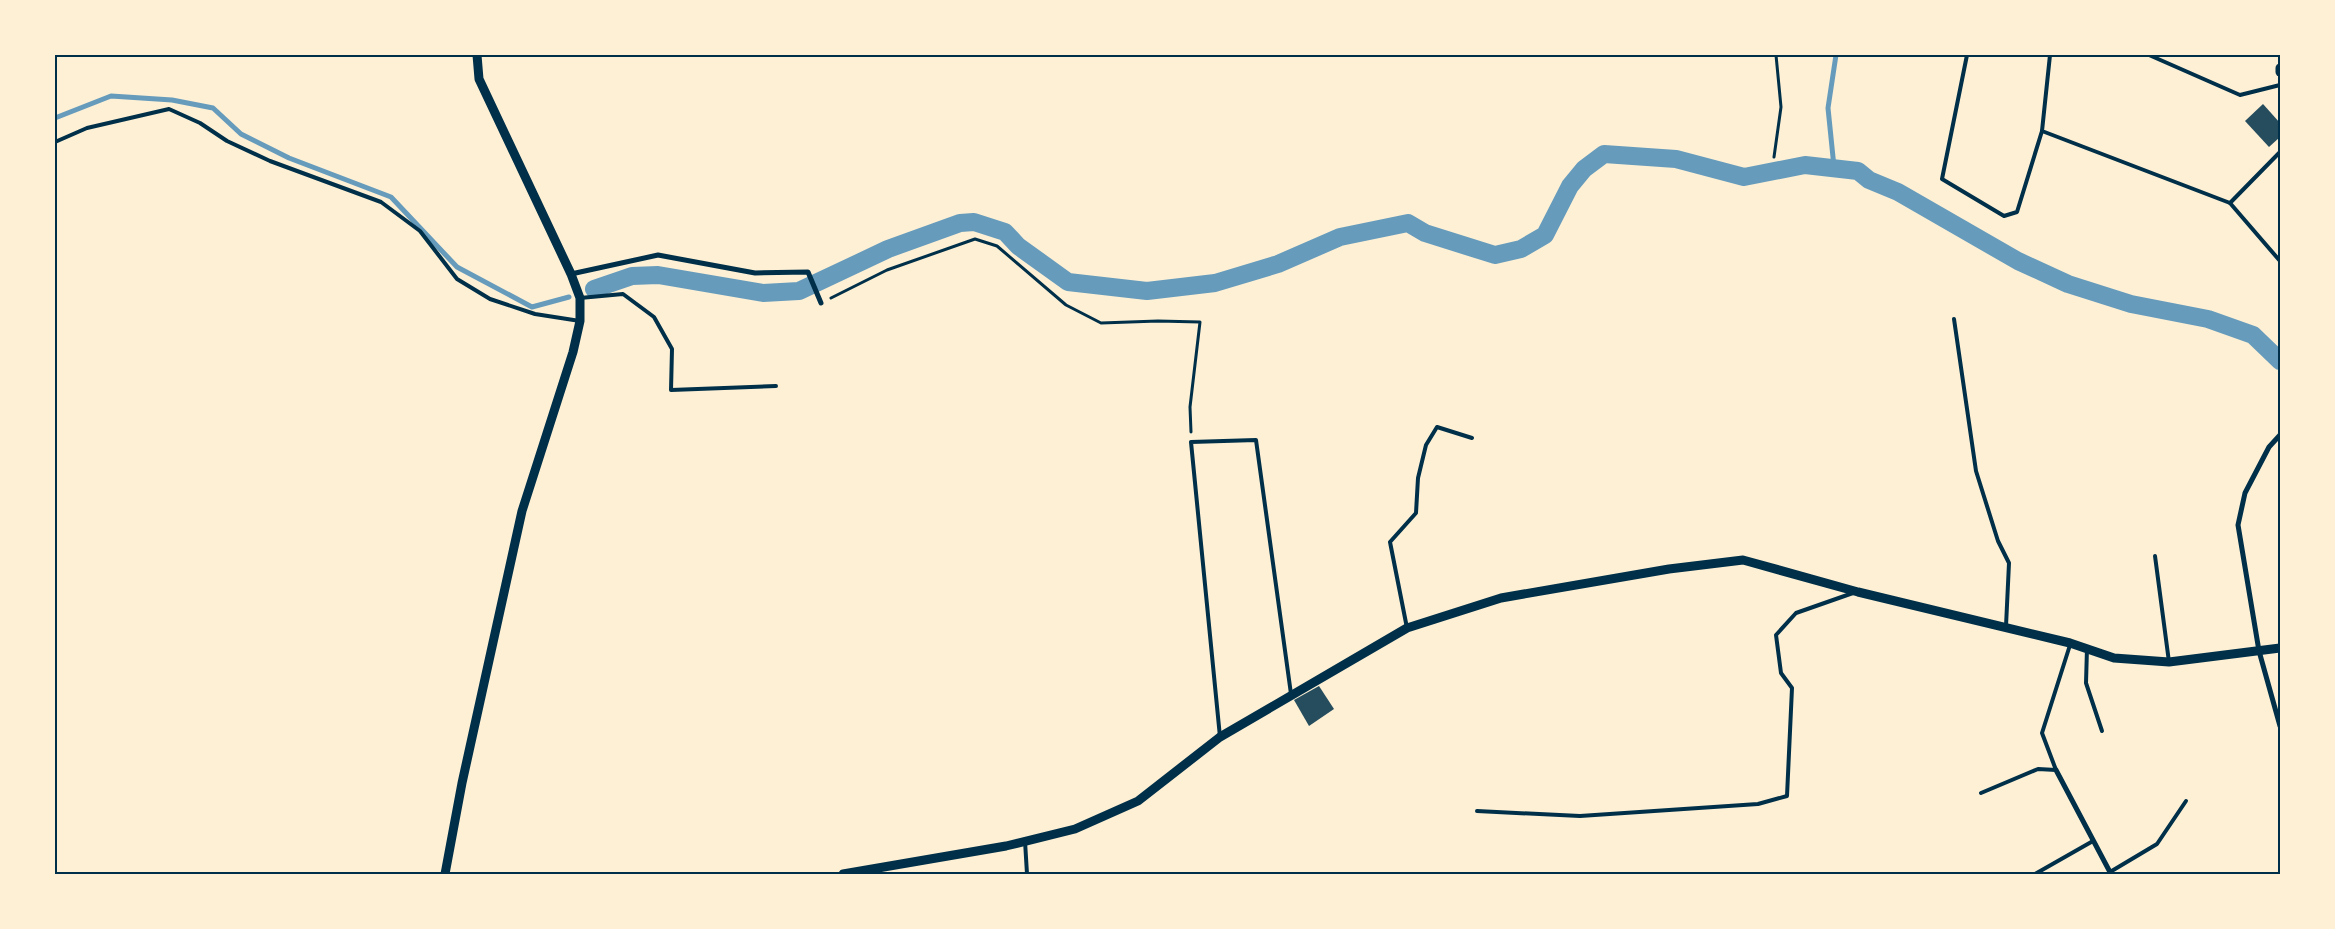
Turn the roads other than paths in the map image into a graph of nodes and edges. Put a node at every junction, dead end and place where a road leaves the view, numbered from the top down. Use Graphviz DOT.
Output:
graph roads {
  1 [pos="477,55"];
  2 [pos="1967,55"];
  3 [pos="2050,55"];
  4 [pos="2149,55"];
  5 [pos="2280,84"];
  6 [pos="2042,131"];
  7 [pos="55,142"];
  8 [pos="2280,152"];
  9 [pos="2230,202"];
  10 [pos="2280,261"];
  11 [pos="571,274"];
  12 [pos="580,298"];
  13 [pos="821,303"];
  14 [pos="1954,319"];
  15 [pos="580,321"];
  16 [pos="776,386"];
  17 [pos="2280,436"];
  18 [pos="1472,438"];
  19 [pos="2155,556"];
  20 [pos="1858,592"];
  21 [pos="2006,627"];
  22 [pos="1407,628"];
  23 [pos="2070,643"];
  24 [pos="2087,648"];
  25 [pos="2280,648"];
  26 [pos="2259,651"];
  27 [pos="2169,662"];
  28 [pos="1291,694"];
  29 [pos="2280,726"];
  30 [pos="2102,730"];
  31 [pos="1220,737"];
  32 [pos="2056,770"];
  33 [pos="1981,793"];
  34 [pos="2186,801"];
  35 [pos="1477,811"];
  36 [pos="1025,841"];
  37 [pos="2093,841"];
  38 [pos="2110,873"];
  39 [pos="445,874"];
  40 [pos="843,874"];
  41 [pos="1027,874"];
  42 [pos="2035,874"];
  1 -- 11 [label="street"];
  2 -- 6 [label="lane"];
  3 -- 6 [label="lane"];
  4 -- 5 [label="lane"];
  6 -- 9 [label="lane"];
  7 -- 15 [label="lane"];
  8 -- 9 [label="lane"];
  9 -- 10 [label="lane"];
  11 -- 12 [label="street"];
  11 -- 13 [label="street"];
  12 -- 15 [label="street"];
  12 -- 16 [label="lane"];
  14 -- 21 [label="lane"];
  15 -- 39 [label="street"];
  17 -- 26 [label="street"];
  18 -- 22 [label="lane"];
  19 -- 27 [label="lane"];
  20 -- 21 [label="street"];
  20 -- 22 [label="street"];
  20 -- 35 [label="lane"];
  21 -- 23 [label="street"];
  22 -- 28 [label="street"];
  23 -- 24 [label="street"];
  23 -- 32 [label="lane"];
  24 -- 27 [label="street"];
  24 -- 30 [label="lane"];
  25 -- 26 [label="street"];
  26 -- 27 [label="street"];
  26 -- 29 [label="street"];
  28 -- 31 [label="street"];
  28 -- 31 [label="lane"];
  31 -- 36 [label="street"];
  32 -- 33 [label="lane"];
  32 -- 37 [label="street"];
  34 -- 38 [label="lane"];
  36 -- 40 [label="street"];
  36 -- 41 [label="lane"];
  37 -- 38 [label="street"];
  37 -- 42 [label="lane"];
}
